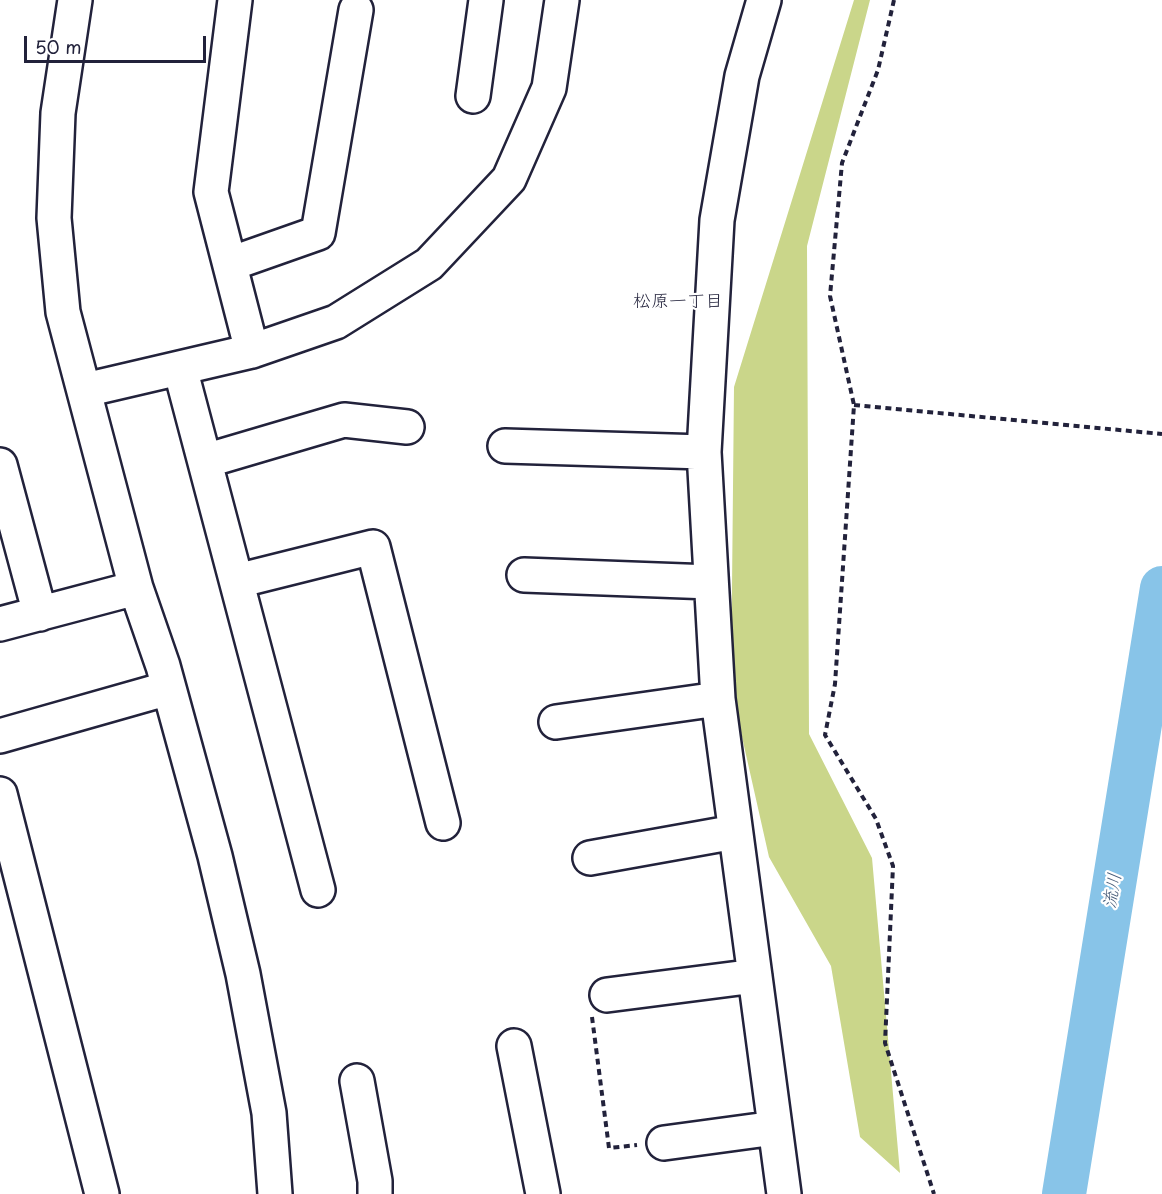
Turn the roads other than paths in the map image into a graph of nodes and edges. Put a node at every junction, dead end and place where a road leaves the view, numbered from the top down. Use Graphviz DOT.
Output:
graph roads {
  1 [pos="75,0"];
  2 [pos="236,0"];
  3 [pos="486,0"];
  4 [pos="562,0"];
  5 [pos="764,0"];
  6 [pos="356,10"];
  7 [pos="473,96"];
  8 [pos="230,264"];
  9 [pos="252,351"];
  10 [pos="180,368"];
  11 [pos="86,390"];
  12 [pos="407,427"];
  13 [pos="505,447"];
  14 [pos="705,452"];
  15 [pos="205,461"];
  16 [pos="0,465"];
  17 [pos="524,575"];
  18 [pos="237,580"];
  19 [pos="711,582"];
  20 [pos="136,588"];
  21 [pos="40,614"];
  22 [pos="0,624"];
  23 [pos="169,688"];
  24 [pos="718,699"];
  25 [pos="556,722"];
  26 [pos="0,736"];
  27 [pos="0,794"];
  28 [pos="443,823"];
  29 [pos="735,832"];
  30 [pos="590,858"];
  31 [pos="318,890"];
  32 [pos="755,976"];
  33 [pos="607,995"];
  34 [pos="514,1046"];
  35 [pos="357,1081"];
  36 [pos="775,1128"];
  37 [pos="664,1143"];
  38 [pos="102,1194"];
  39 [pos="275,1194"];
  40 [pos="375,1194"];
  41 [pos="543,1194"];
  42 [pos="784,1194"];
  1 -- 11 [label="street"];
  2 -- 8 [label="street"];
  3 -- 7 [label="street"];
  4 -- 9 [label="street"];
  5 -- 14 [label="street"];
  6 -- 8 [label="street"];
  8 -- 9 [label="street"];
  9 -- 10 [label="street"];
  10 -- 11 [label="street"];
  10 -- 15 [label="street"];
  11 -- 20 [label="street"];
  12 -- 15 [label="street"];
  13 -- 14 [label="street"];
  14 -- 19 [label="street"];
  15 -- 18 [label="street"];
  16 -- 21 [label="street"];
  17 -- 19 [label="street"];
  18 -- 28 [label="street"];
  18 -- 31 [label="street"];
  19 -- 24 [label="street"];
  20 -- 21 [label="street"];
  20 -- 23 [label="street"];
  21 -- 22 [label="street"];
  23 -- 26 [label="street"];
  23 -- 39 [label="street"];
  24 -- 25 [label="street"];
  24 -- 29 [label="street"];
  27 -- 38 [label="street"];
  29 -- 30 [label="street"];
  29 -- 32 [label="street"];
  32 -- 33 [label="street"];
  32 -- 36 [label="street"];
  34 -- 41 [label="street"];
  35 -- 40 [label="street"];
  36 -- 37 [label="street"];
  36 -- 42 [label="street"];
}
